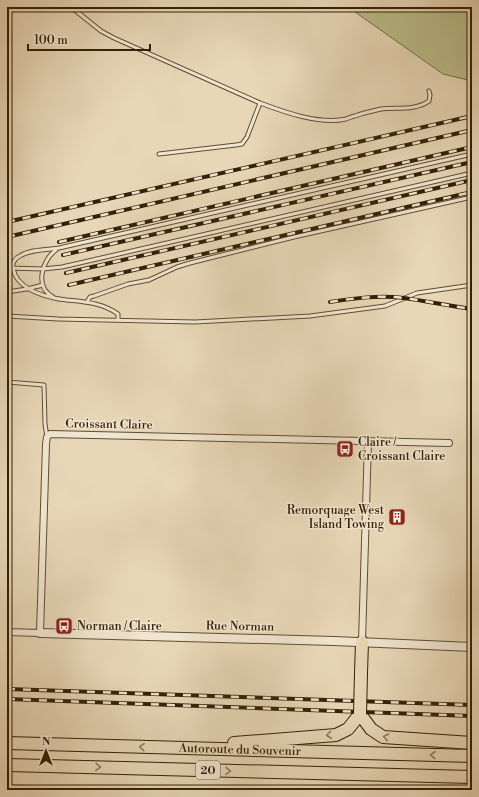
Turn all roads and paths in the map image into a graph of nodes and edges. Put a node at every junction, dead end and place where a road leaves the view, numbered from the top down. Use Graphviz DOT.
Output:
graph roads {
  1 [pos="71,7"];
  2 [pos="429,91"];
  3 [pos="260,103"];
  4 [pos="159,154"];
  5 [pos="472,154"];
  6 [pos="472,172"];
  7 [pos="472,197"];
  8 [pos="59,248"];
  9 [pos="7,268"];
  10 [pos="13,268"];
  11 [pos="43,270"];
  12 [pos="43,285"];
  13 [pos="472,285"];
  14 [pos="28,289"];
  15 [pos="7,292"];
  16 [pos="59,299"];
  17 [pos="87,302"];
  18 [pos="7,316"];
  19 [pos="118,320"];
  20 [pos="7,382"];
  21 [pos="47,437"];
  22 [pos="368,441"];
  23 [pos="449,443"];
  24 [pos="7,632"];
  25 [pos="40,633"];
  26 [pos="362,642"];
  27 [pos="472,647"];
  28 [pos="360,717"];
  29 [pos="7,743"];
  30 [pos="472,743"];
  31 [pos="181,748"];
  32 [pos="472,756"];
  33 [pos="7,765"];
  34 [pos="472,778"];
  1 -- 3 [label="lane"];
  2 -- 3 [label="lane"];
  3 -- 4 [label="lane"];
  5 -- 8 [label="lane"];
  6 -- 11 [label="lane"];
  7 -- 17 [label="lane"];
  8 -- 10 [label="lane"];
  8 -- 11 [label="lane"];
  9 -- 10 [label="lane"];
  10 -- 11 [label="lane"];
  10 -- 14 [label="lane"];
  11 -- 12 [label="lane"];
  12 -- 14 [label="lane"];
  12 -- 16 [label="lane"];
  13 -- 19 [label="lane"];
  14 -- 15 [label="lane"];
  14 -- 16 [label="lane"];
  16 -- 17 [label="lane"];
  17 -- 19 [label="lane"];
  18 -- 19 [label="lane"];
  20 -- 21 [label="lane"];
  21 -- 22 [label="street, Croissant Claire"];
  21 -- 25 [label="street"];
  22 -- 23 [label="street, Croissant Claire"];
  22 -- 26 [label="street"];
  24 -- 25 [label="street, Rue Norman"];
  25 -- 26 [label="street, Rue Norman"];
  26 -- 27 [label="street, Rue Norman"];
  26 -- 28 [label="highway, bridge"];
  30 -- 28 [label="highway, one-way"];
  28 -- 31 [label="highway, one-way"];
  31 -- 29 [label="highway, Autoroute du Souvenir / 20, one-way"];
  32 -- 31 [label="highway, Autoroute du Souvenir / 20, one-way"];
  33 -- 34 [label="highway, Autoroute du Souvenir / 20, one-way"];
}
